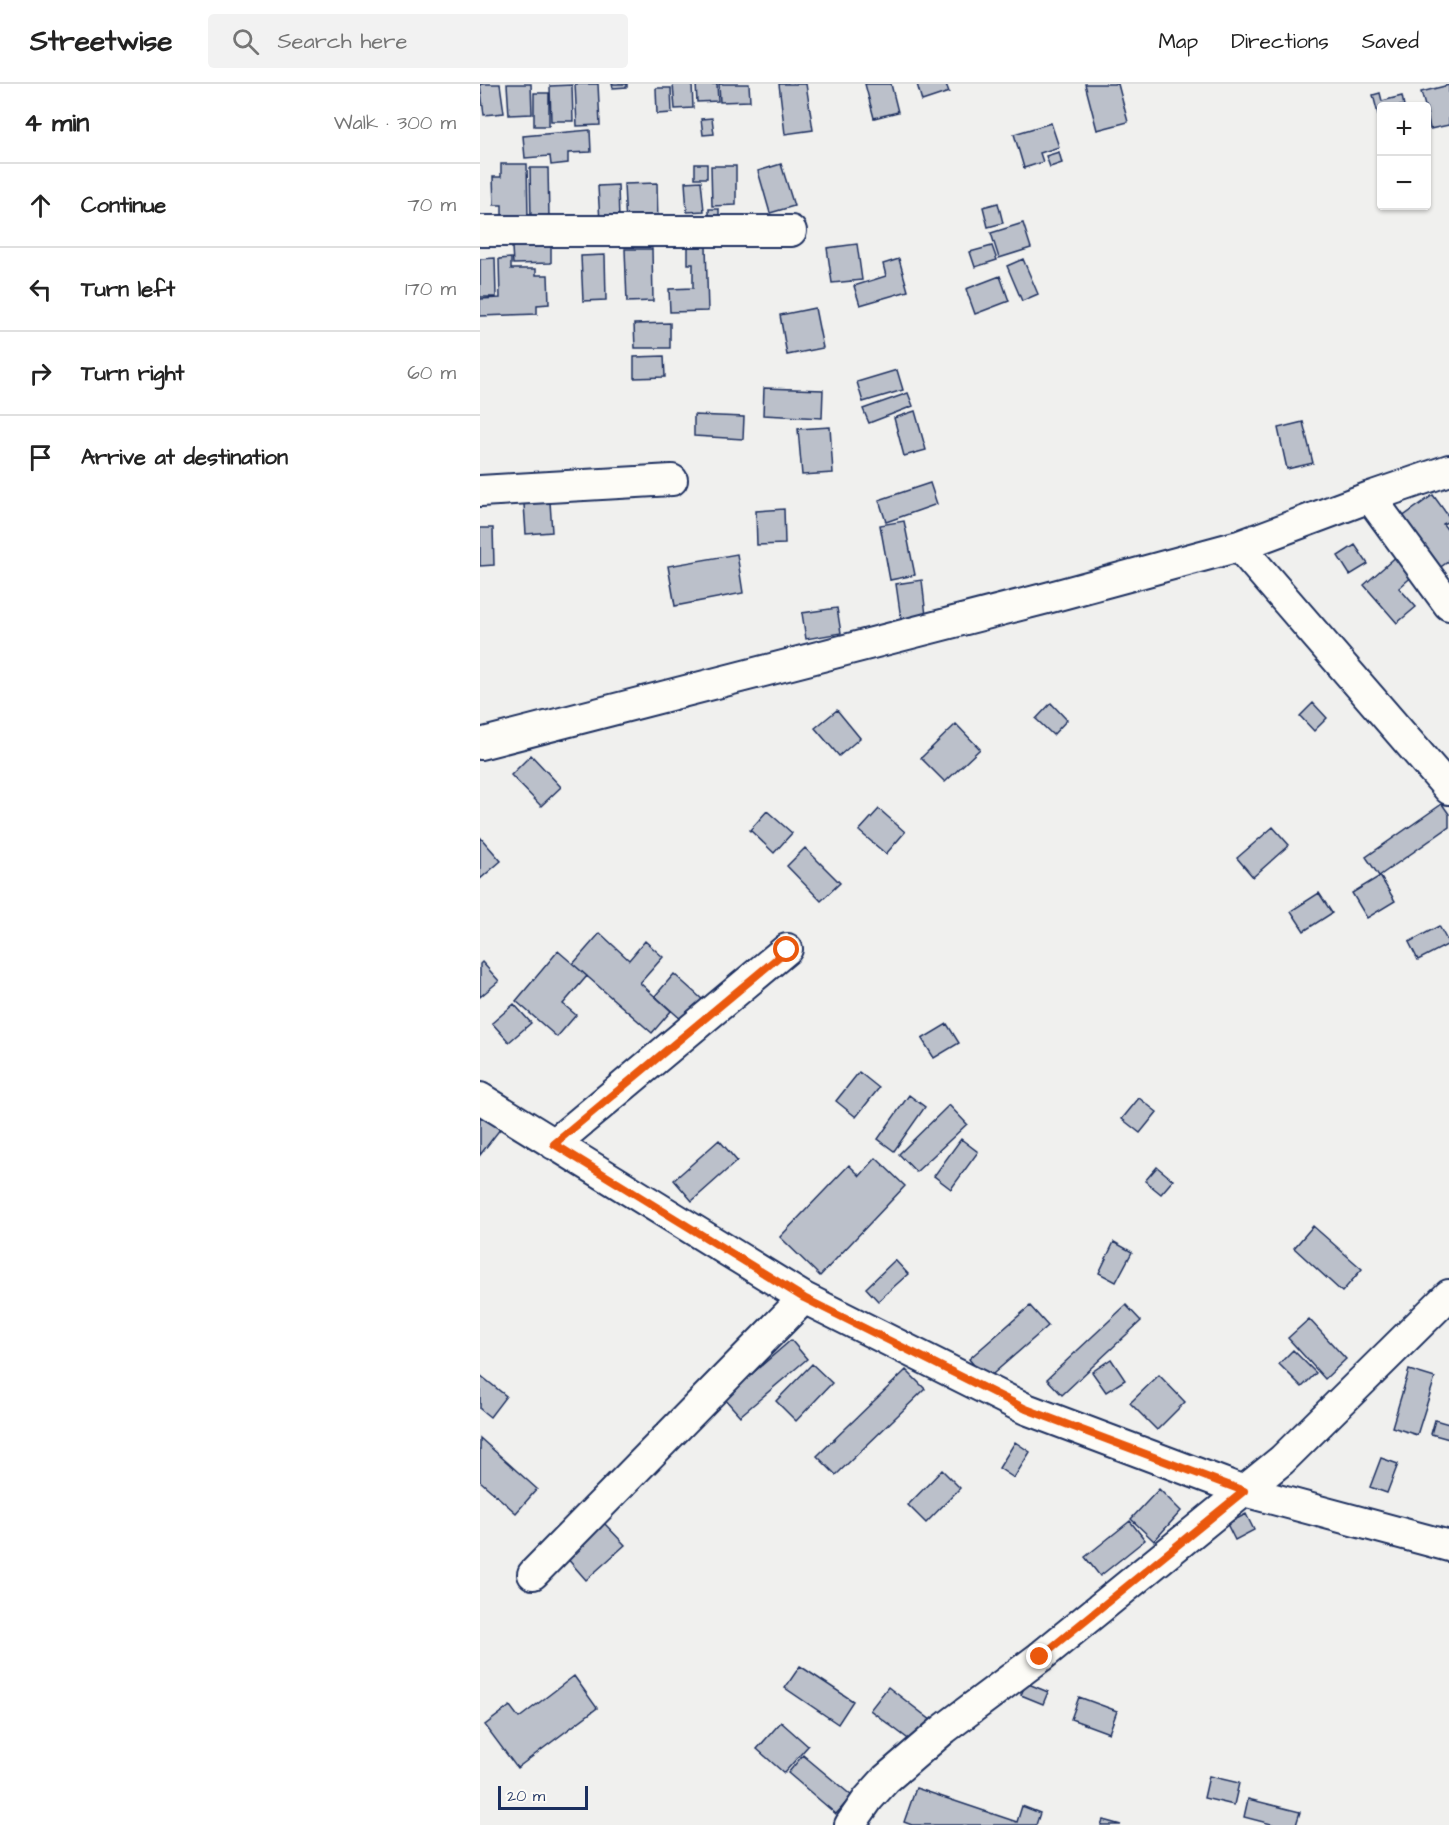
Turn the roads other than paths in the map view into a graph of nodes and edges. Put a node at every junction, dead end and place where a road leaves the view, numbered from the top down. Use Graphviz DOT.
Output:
graph roads {
  1 [pos="480,231"];
  2 [pos="791,231"];
  3 [pos="1449,470"];
  4 [pos="672,480"];
  5 [pos="480,491"];
  6 [pos="1370,497"];
  7 [pos="1239,546"];
  8 [pos="1449,605"];
  9 [pos="480,744"];
  10 [pos="1449,789"];
  11 [pos="787,950"];
  12 [pos="480,1098"];
  13 [pos="554,1144"];
  14 [pos="1449,1295"];
  15 [pos="804,1298"];
  16 [pos="1244,1491"];
  17 [pos="1449,1546"];
  18 [pos="533,1574"];
  19 [pos="850,1825"];
  1 -- 2 [label="street"];
  3 -- 6 [label="street"];
  4 -- 5 [label="street"];
  6 -- 7 [label="street"];
  6 -- 8 [label="street"];
  7 -- 9 [label="street"];
  7 -- 10 [label="street"];
  11 -- 13 [label="street"];
  12 -- 13 [label="street"];
  13 -- 15 [label="street"];
  14 -- 16 [label="street"];
  15 -- 16 [label="street"];
  15 -- 18 [label="street"];
  16 -- 17 [label="street"];
  16 -- 19 [label="street"];
}
